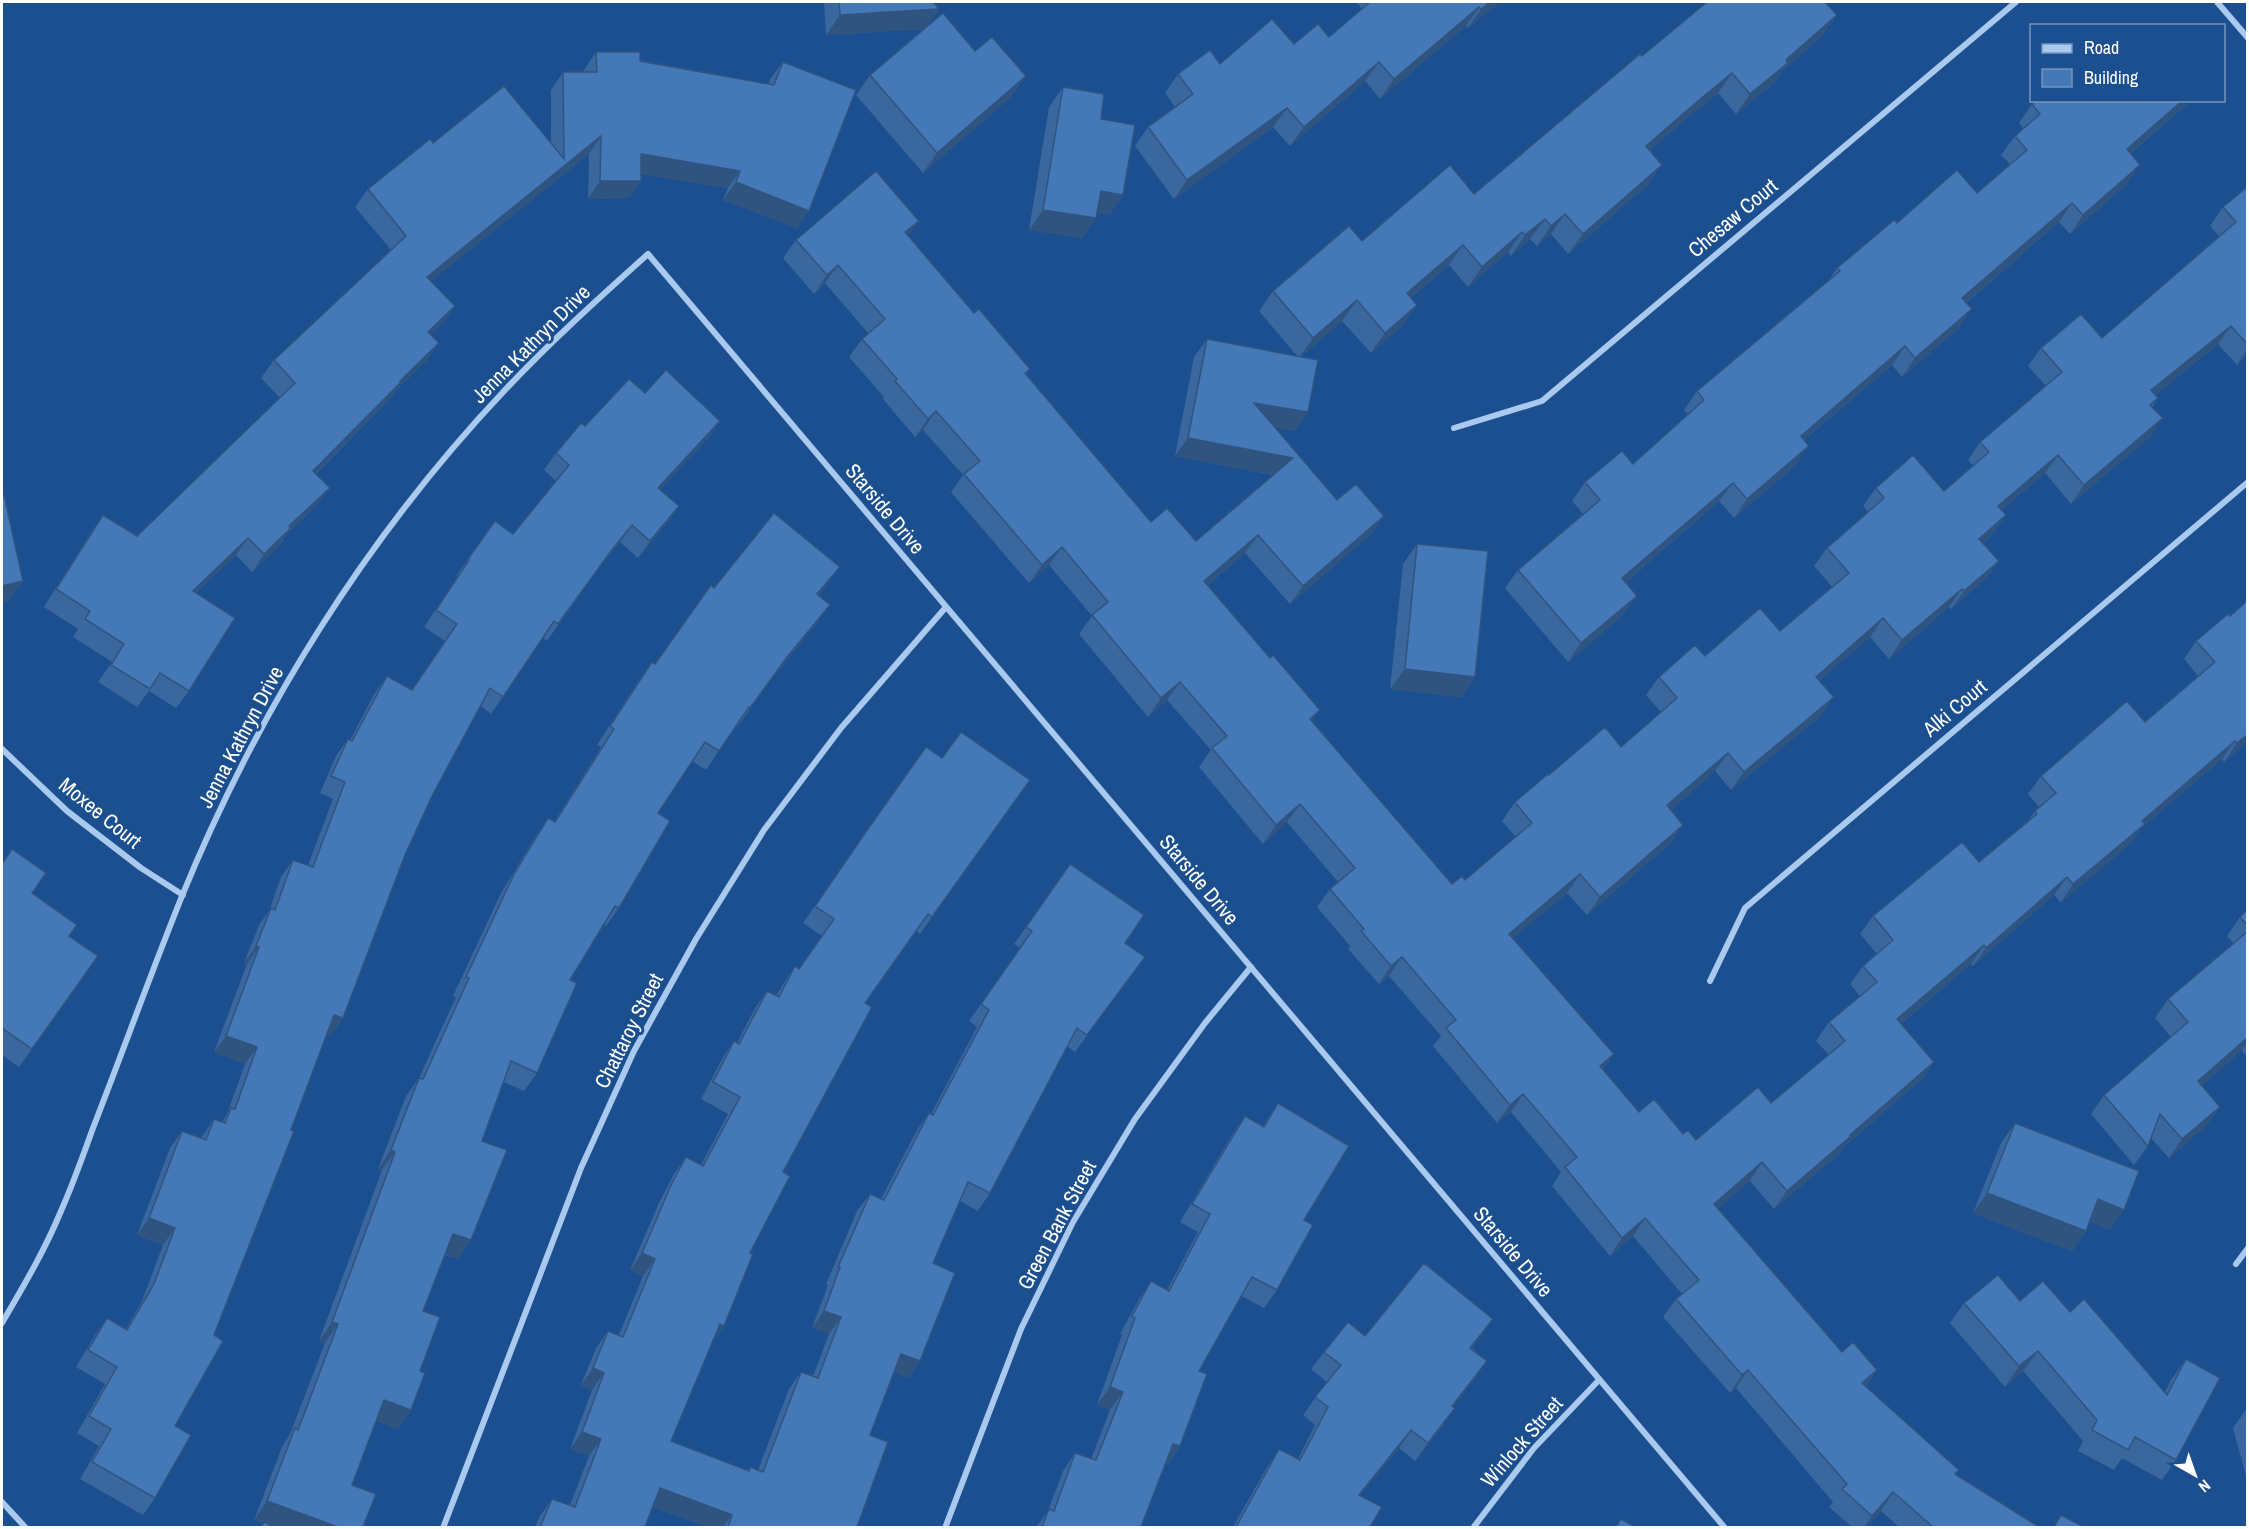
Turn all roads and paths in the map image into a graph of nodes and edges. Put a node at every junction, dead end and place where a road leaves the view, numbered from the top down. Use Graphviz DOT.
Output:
graph roads {
  1 [pos="2016,2"];
  2 [pos="2217,2"];
  3 [pos="2247,38"];
  4 [pos="648,254"];
  5 [pos="1454,428"];
  6 [pos="2247,482"];
  7 [pos="946,607"];
  8 [pos="2,749"];
  9 [pos="183,895"];
  10 [pos="1251,967"];
  11 [pos="1710,981"];
  12 [pos="2247,1248"];
  13 [pos="2236,1264"];
  14 [pos="2,1323"];
  15 [pos="1599,1380"];
  16 [pos="2,1502"];
  17 [pos="26,1527"];
  18 [pos="443,1527"];
  19 [pos="945,1527"];
  20 [pos="1473,1527"];
  21 [pos="1725,1527"];
  1 -- 5 [label="street, Chesaw Court"];
  2 -- 3 [label="street"];
  4 -- 7 [label="street, Starside Drive"];
  4 -- 9 [label="street, Jenna Kathryn Drive"];
  6 -- 11 [label="street, Alki Court"];
  7 -- 10 [label="street, Starside Drive"];
  7 -- 18 [label="street, Chattaroy Street"];
  8 -- 9 [label="street, Moxee Court"];
  9 -- 14 [label="street, Jenna Kathryn Drive"];
  10 -- 15 [label="street, Starside Drive"];
  10 -- 19 [label="street, Green Bank Street"];
  12 -- 13 [label="street"];
  15 -- 20 [label="street, Winlock Street"];
  15 -- 21 [label="street, Starside Drive"];
  16 -- 17 [label="street"];
}
